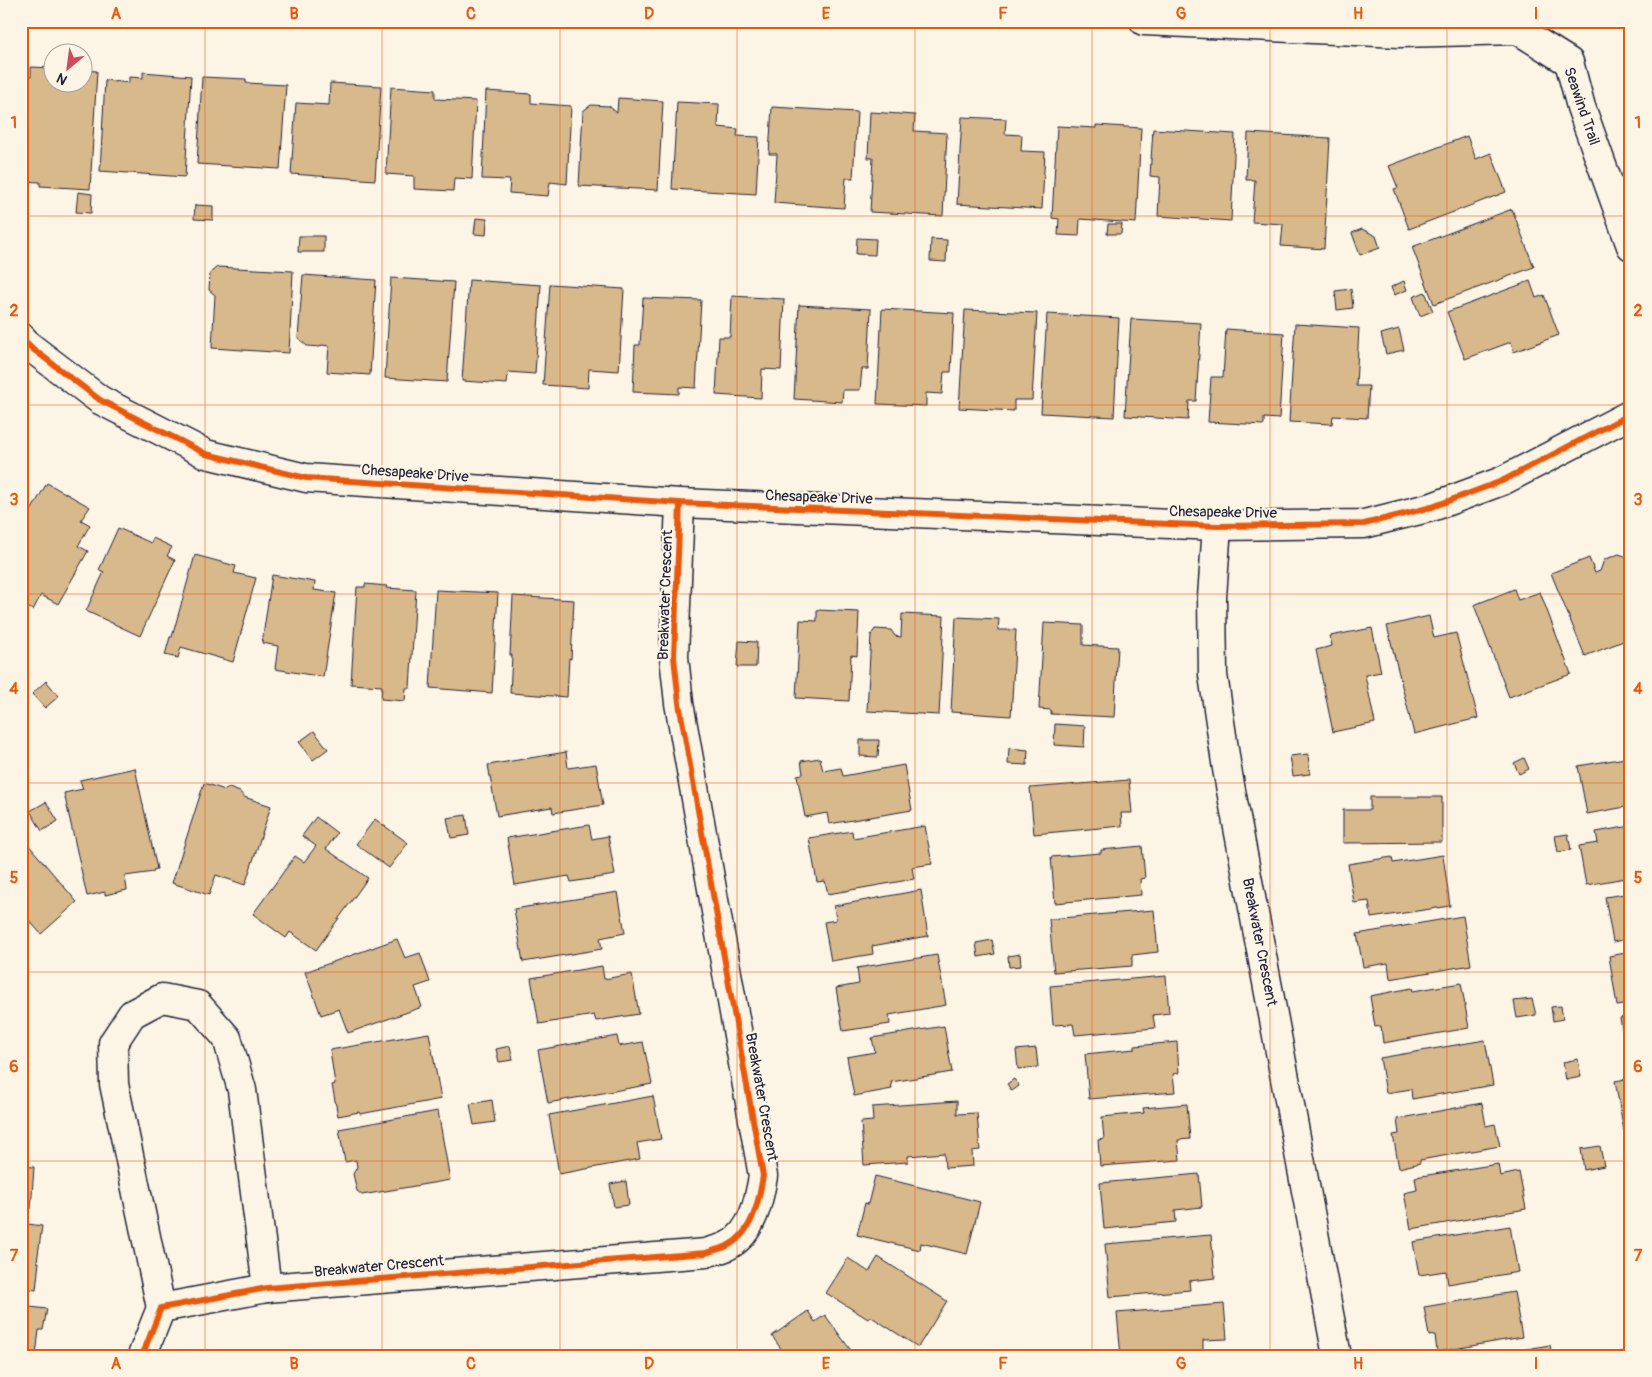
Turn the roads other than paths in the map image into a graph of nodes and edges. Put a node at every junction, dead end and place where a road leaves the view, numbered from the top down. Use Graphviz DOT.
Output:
graph roads {
  1 [pos="1144,21"];
  2 [pos="1631,246"];
  3 [pos="21,337"];
  4 [pos="1631,414"];
  5 [pos="680,503"];
  6 [pos="1217,526"];
  7 [pos="267,1288"];
  8 [pos="161,1308"];
  9 [pos="142,1356"];
  10 [pos="1337,1356"];
  1 -- 2 [label="street, Seawind Trail"];
  3 -- 5 [label="street, Chesapeake Drive"];
  4 -- 6 [label="street, Chesapeake Drive"];
  5 -- 6 [label="street, Chesapeake Drive"];
  5 -- 7 [label="street, Breakwater Crescent"];
  6 -- 10 [label="street, Breakwater Crescent"];
  7 -- 8 [label="street, Breakwater Crescent"];
  7 -- 8 [label="street"];
  8 -- 9 [label="street"];
}
